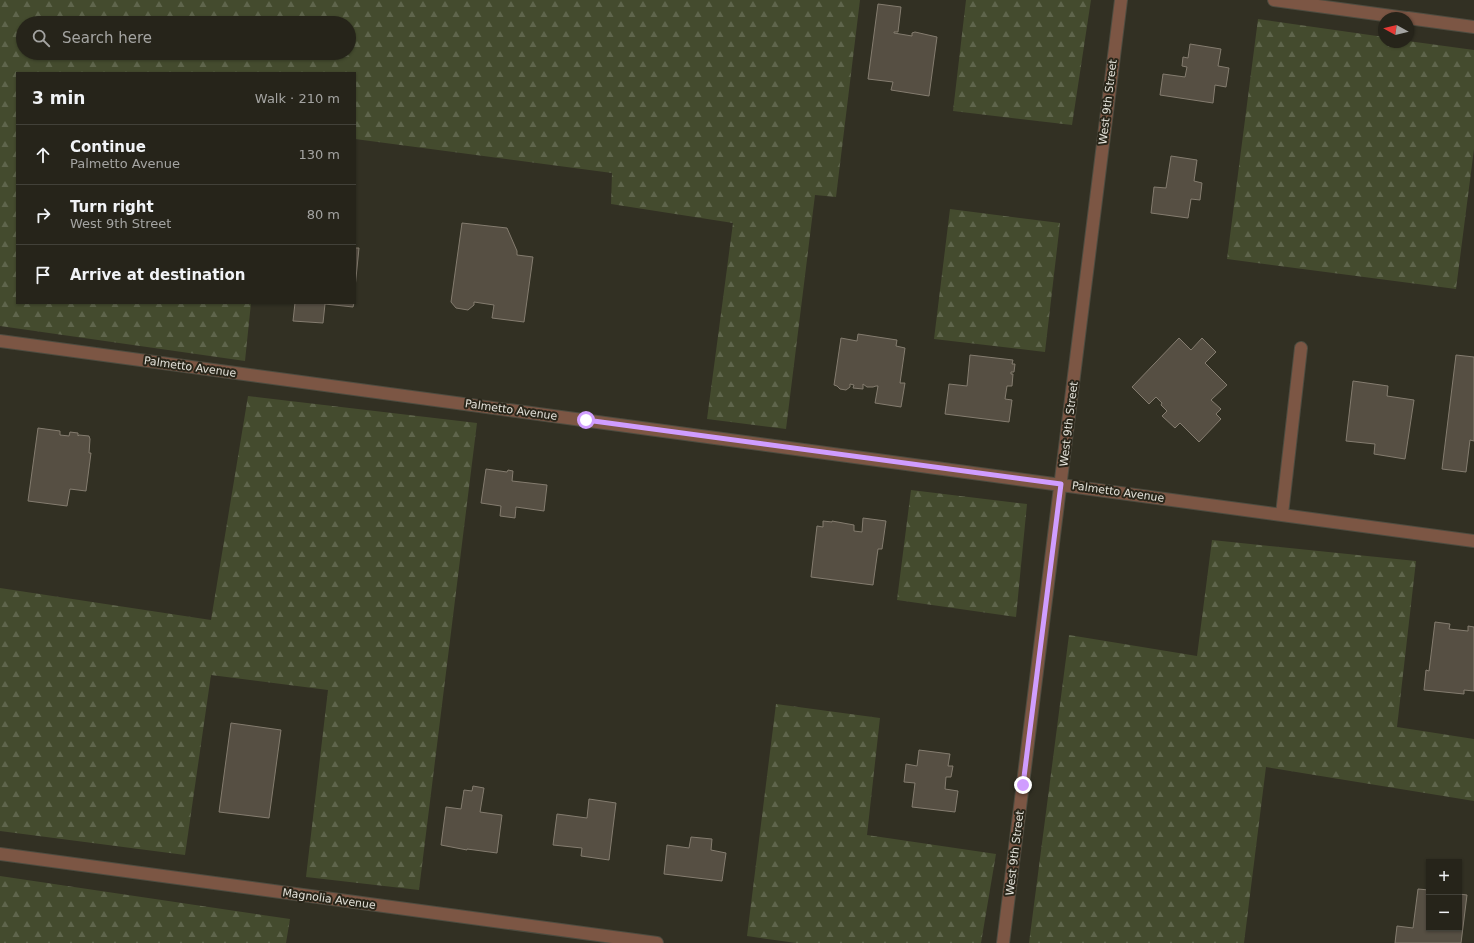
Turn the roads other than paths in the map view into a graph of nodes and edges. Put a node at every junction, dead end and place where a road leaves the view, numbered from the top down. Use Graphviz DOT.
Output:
graph roads {
  1 [pos="1121,0"];
  2 [pos="1274,0"];
  3 [pos="1378,14"];
  4 [pos="1414,19"];
  5 [pos="1474,27"];
  6 [pos="0,341"];
  7 [pos="1301,348"];
  8 [pos="1061,484"];
  9 [pos="1282,514"];
  10 [pos="1474,541"];
  11 [pos="0,854"];
  12 [pos="657,943"];
  13 [pos="1004,943"];
  1 -- 8 [label="street, West 9th Street"];
  2 -- 3 [label="street"];
  4 -- 5 [label="street"];
  6 -- 8 [label="street, Palmetto Avenue"];
  7 -- 9 [label="street"];
  8 -- 9 [label="street, Palmetto Avenue"];
  8 -- 13 [label="street, West 9th Street"];
  9 -- 10 [label="street, Palmetto Avenue"];
  11 -- 12 [label="street, Magnolia Avenue"];
}
